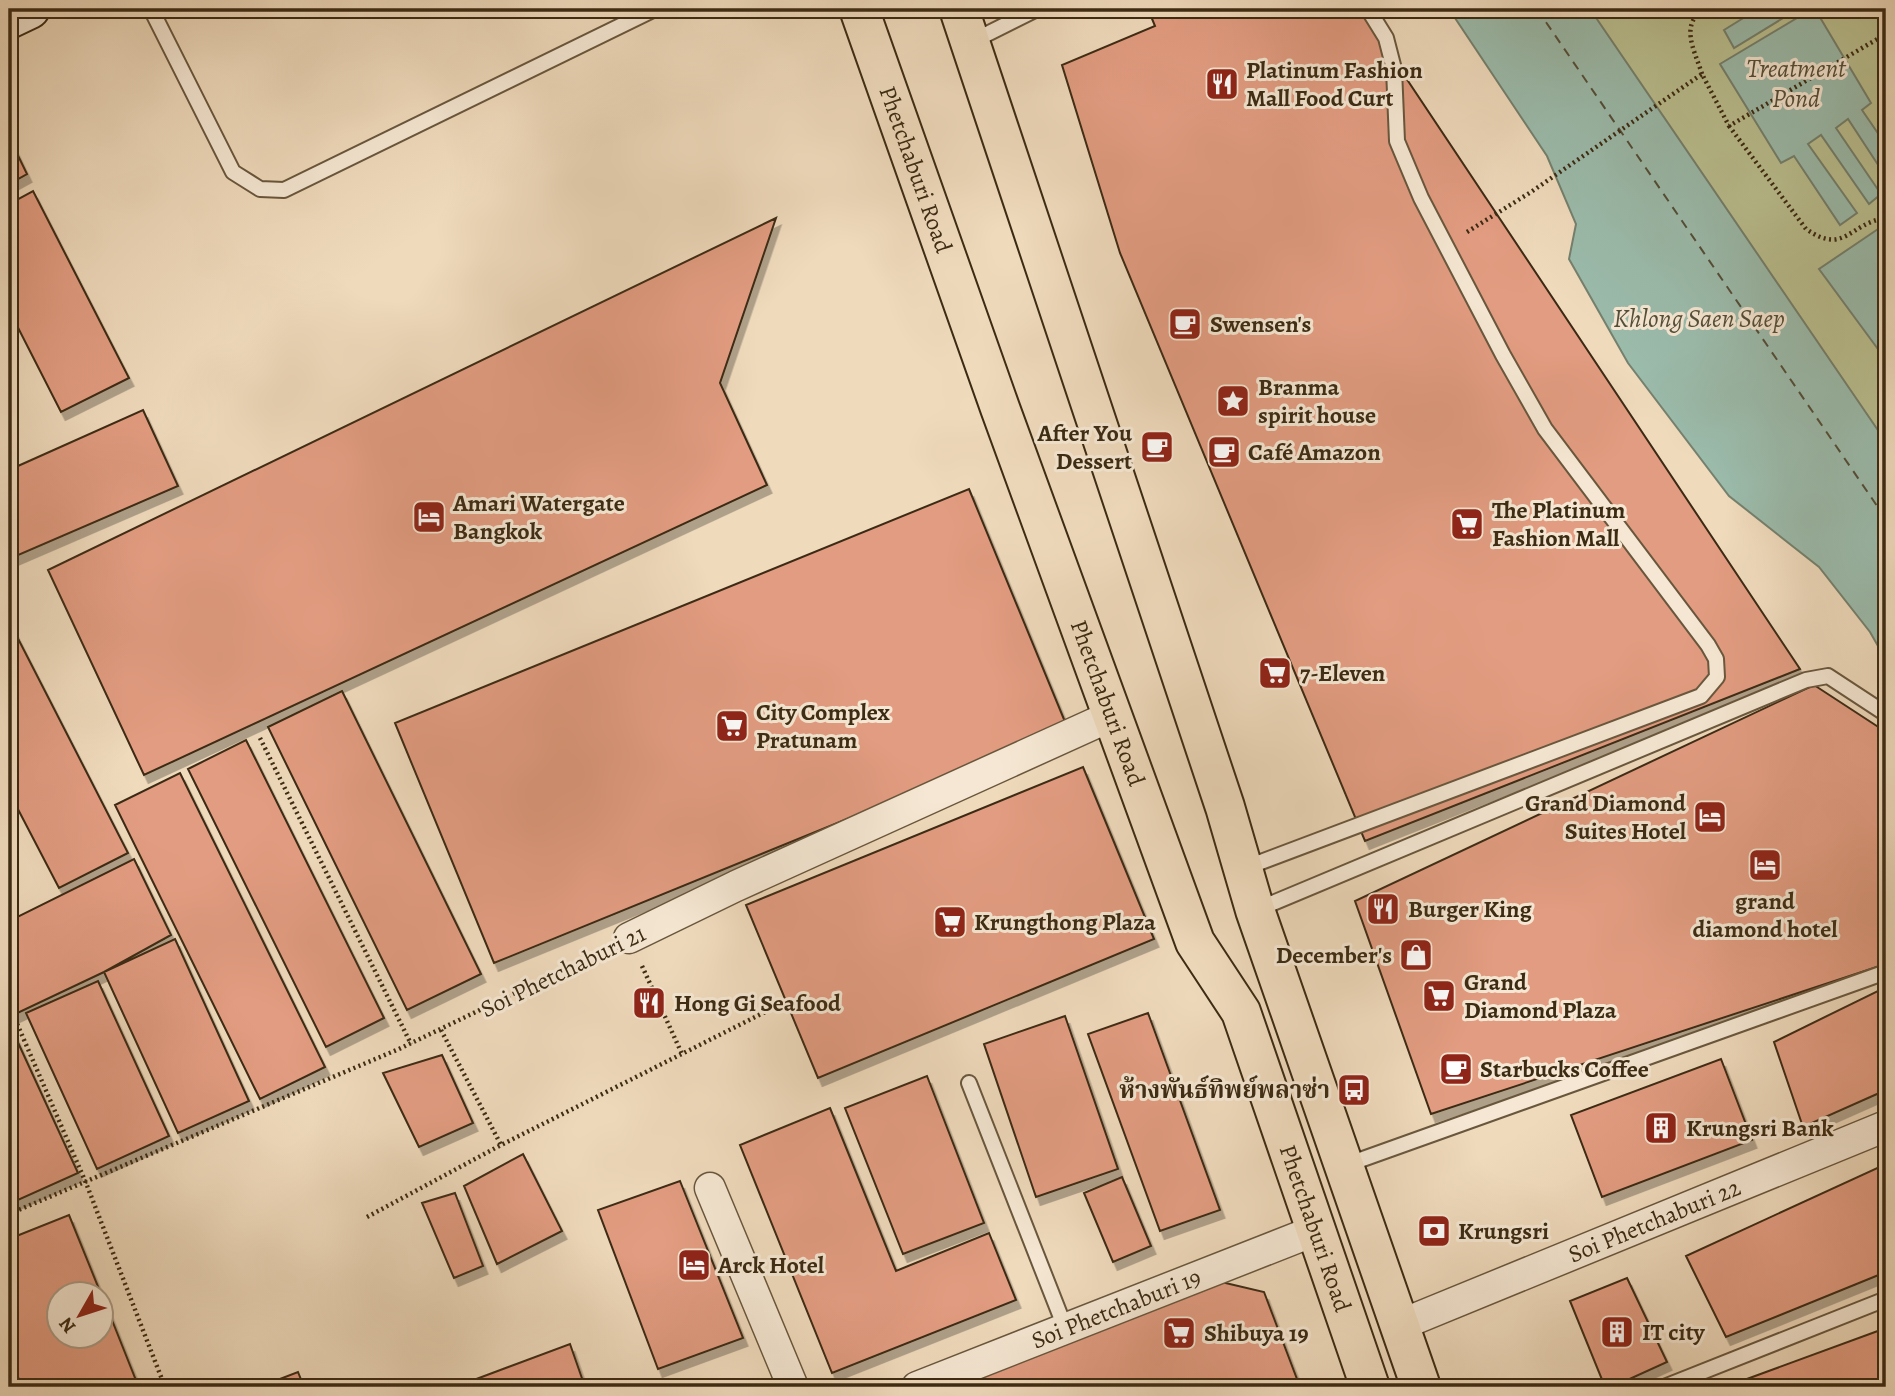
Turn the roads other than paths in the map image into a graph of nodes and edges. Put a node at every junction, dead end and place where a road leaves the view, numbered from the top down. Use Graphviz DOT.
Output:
graph roads {
  1 [pos="30,9"];
  2 [pos="151,9"];
  3 [pos="655,9"];
  4 [pos="859,9"];
  5 [pos="1037,9"];
  6 [pos="1368,9"];
  7 [pos="9,19"];
  8 [pos="965,26"];
  9 [pos="1886,714"];
  10 [pos="1111,716"];
  11 [pos="1243,869"];
  12 [pos="1255,910"];
  13 [pos="629,938"];
  14 [pos="1886,972"];
  15 [pos="969,1083"];
  16 [pos="1886,1126"];
  17 [pos="1344,1166"];
  18 [pos="710,1188"];
  19 [pos="1314,1231"];
  20 [pos="1886,1299"];
  21 [pos="1411,1320"];
  22 [pos="1066,1330"];
  23 [pos="793,1387"];
  24 [pos="917,1387"];
  25 [pos="1370,1387"];
  26 [pos="1421,1387"];
  27 [pos="1664,1387"];
  1 -- 7 [label="main road"];
  2 -- 3 [label="lane"];
  4 -- 10 [label="main road, Phetchaburi Road"];
  5 -- 8 [label="lane"];
  6 -- 11 [label="lane"];
  8 -- 11 [label="main road, Phetchaburi Road"];
  9 -- 12 [label="lane"];
  10 -- 13 [label="street, Soi Phetchaburi 21"];
  10 -- 19 [label="main road, Phetchaburi Road"];
  11 -- 12 [label="main road, Phetchaburi Road"];
  12 -- 17 [label="main road, Phetchaburi Road"];
  14 -- 17 [label="lane"];
  15 -- 22 [label="lane"];
  16 -- 21 [label="street, Soi Phetchaburi 22"];
  17 -- 21 [label="main road, Phetchaburi Road"];
  18 -- 23 [label="street"];
  19 -- 22 [label="street, Soi Phetchaburi 19"];
  19 -- 25 [label="main road, Phetchaburi Road"];
  20 -- 27 [label="lane"];
  21 -- 26 [label="main road, Phetchaburi Road"];
  22 -- 24 [label="street, Soi Phetchaburi 19"];
}
